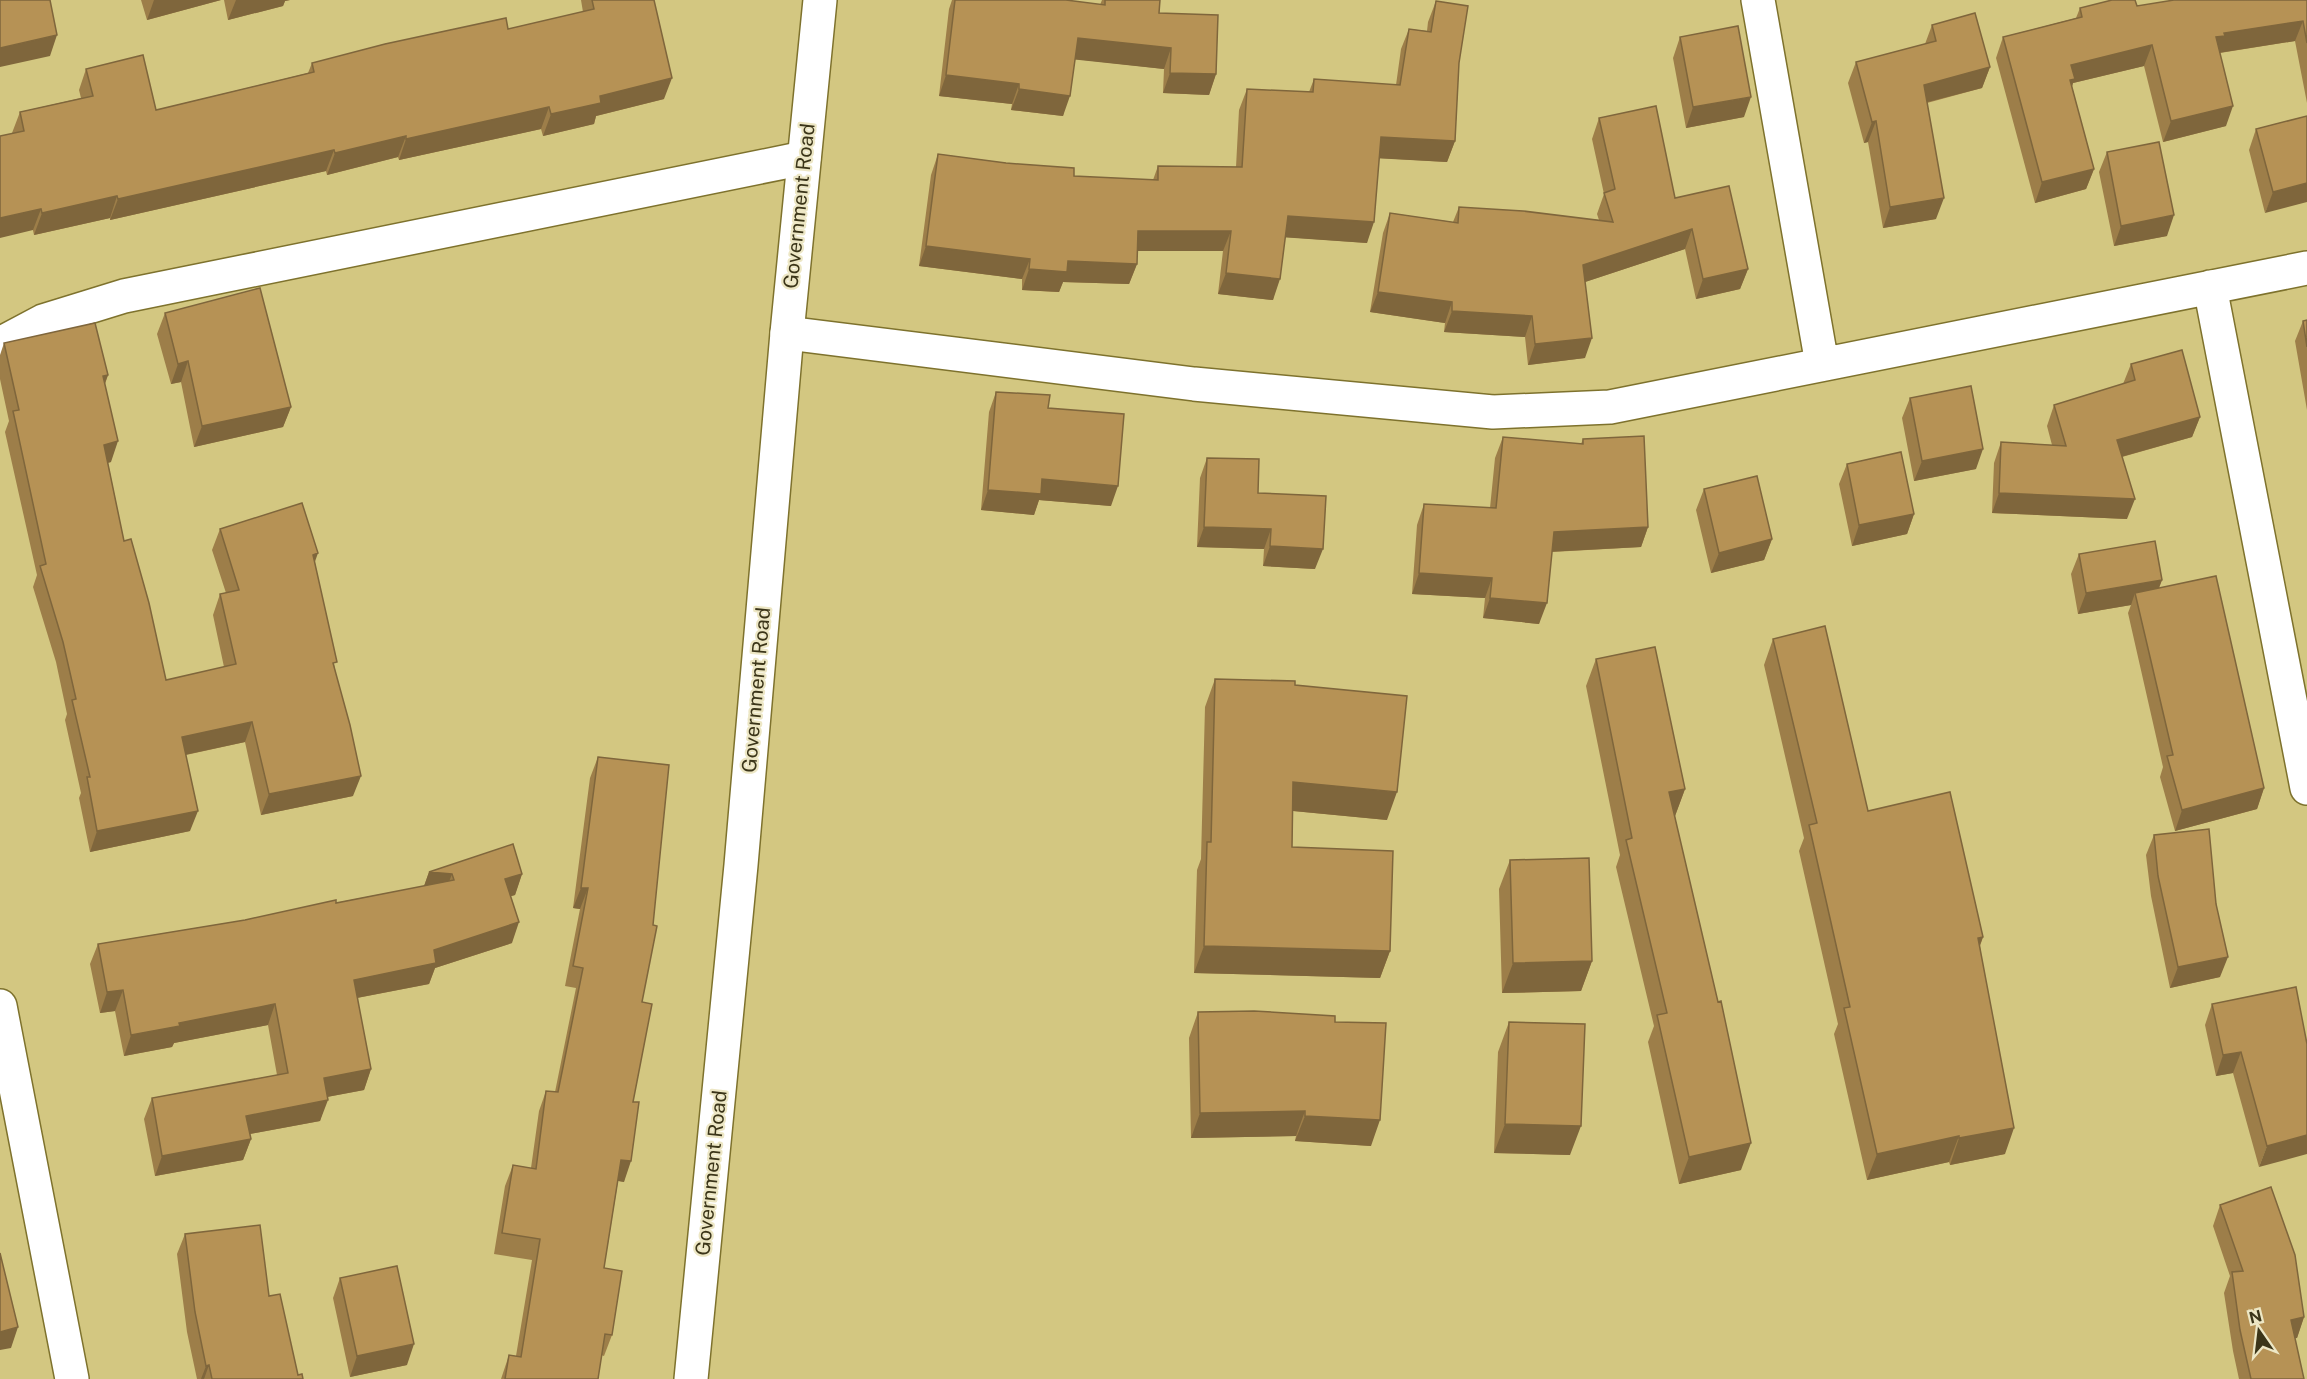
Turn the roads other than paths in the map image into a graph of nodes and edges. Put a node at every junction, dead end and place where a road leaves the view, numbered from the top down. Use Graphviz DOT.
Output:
graph roads {
  1 [pos="820,0"];
  2 [pos="1758,0"];
  3 [pos="804,158"];
  4 [pos="2307,268"];
  5 [pos="2210,287"];
  6 [pos="787,333"];
  7 [pos="0,344"];
  8 [pos="1822,364"];
  9 [pos="2298,687"];
  10 [pos="2307,788"];
  11 [pos="0,1006"];
  12 [pos="72,1379"];
  13 [pos="691,1379"];
  1 -- 3 [label="street, Government Road"];
  2 -- 8 [label="street"];
  3 -- 6 [label="street, Government Road"];
  3 -- 7 [label="street"];
  4 -- 5 [label="street"];
  5 -- 8 [label="street"];
  5 -- 9 [label="street"];
  6 -- 8 [label="street"];
  6 -- 13 [label="street, Government Road"];
  9 -- 10 [label="street"];
  11 -- 12 [label="street"];
}
